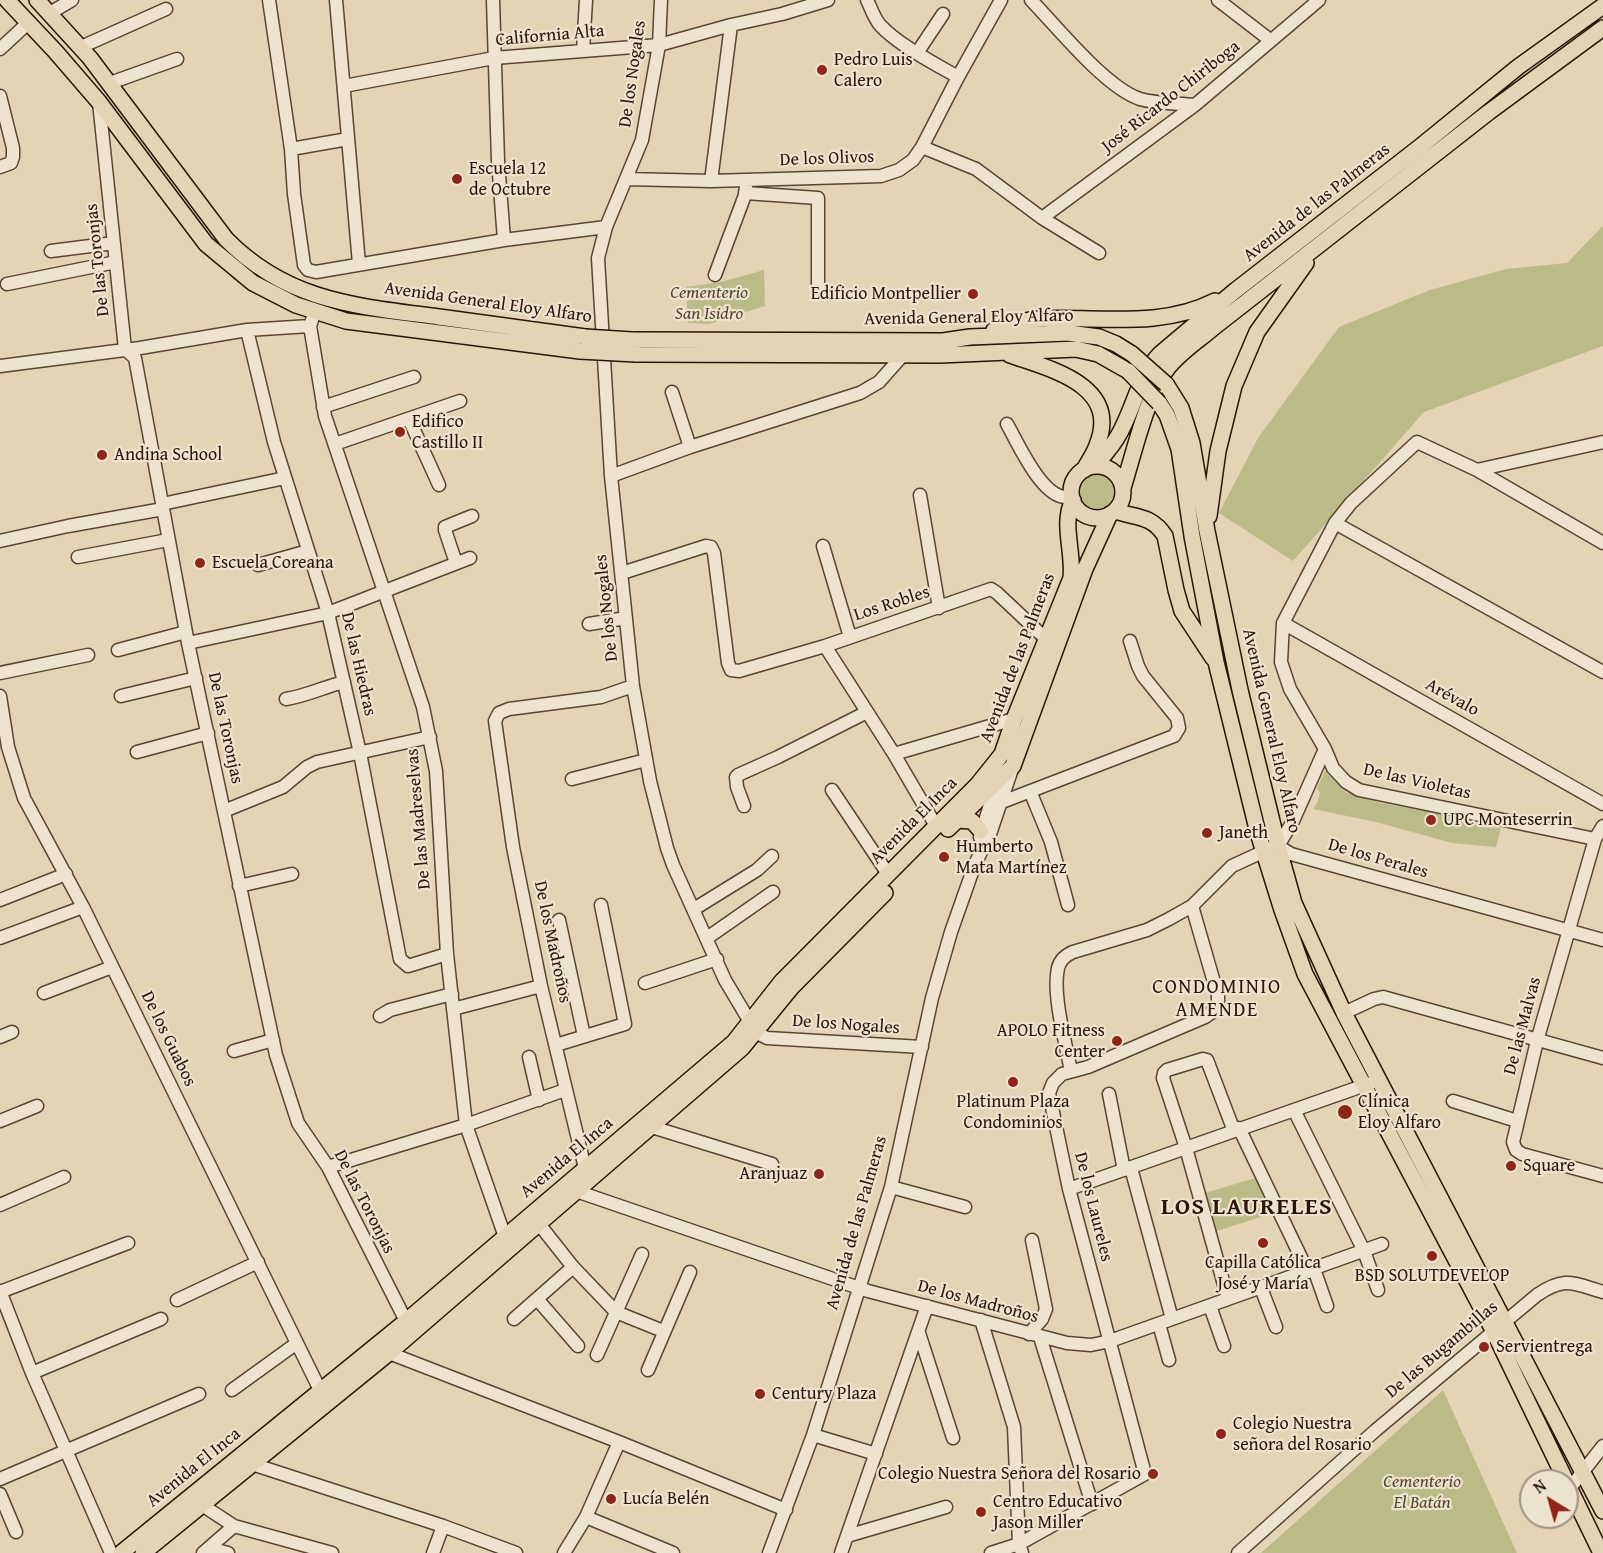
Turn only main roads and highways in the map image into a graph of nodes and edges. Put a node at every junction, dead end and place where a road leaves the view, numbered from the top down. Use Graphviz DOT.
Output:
graph roads {
  1 [pos="8,0"];
  2 [pos="37,0"];
  3 [pos="1603,6"];
  4 [pos="1603,28"];
  5 [pos="77,42"];
  6 [pos="55,51"];
  7 [pos="1317,248"];
  8 [pos="1236,290"];
  9 [pos="970,337"];
  10 [pos="582,344"];
  11 [pos="634,347"];
  12 [pos="1001,352"];
  13 [pos="1089,468"];
  14 [pos="1123,488"];
  15 [pos="1072,498"];
  16 [pos="1112,513"];
  17 [pos="1207,531"];
  18 [pos="1216,662"];
  19 [pos="1002,754"];
  20 [pos="1013,766"];
  21 [pos="957,820"];
  22 [pos="981,831"];
  23 [pos="754,1027"];
  24 [pos="572,1187"];
  25 [pos="1499,1326"];
  26 [pos="409,1327"];
  27 [pos="248,1459"];
  28 [pos="1561,1469"];
  29 [pos="1579,1507"];
  30 [pos="1603,1511"];
  31 [pos="121,1553"];
  32 [pos="143,1553"];
  33 [pos="1601,1553"];
  1 -- 6 [label="main road, Avenida General Eloy Alfaro"];
  2 -- 5 [label="main road, Avenida General Eloy Alfaro"];
  3 -- 8 [label="main road, Avenida de las Palmeras"];
  4 -- 7 [label="main road, Avenida de las Palmeras"];
  5 -- 6 [label="main road"];
  5 -- 10 [label="main road, Avenida General Eloy Alfaro"];
  6 -- 10 [label="main road, Avenida General Eloy Alfaro"];
  7 -- 14 [label="main road, Avenida de las Palmeras"];
  7 -- 17 [label="main road"];
  8 -- 9 [label="main road"];
  8 -- 13 [label="main road, Avenida de las Palmeras"];
  9 -- 11 [label="main road, Avenida General Eloy Alfaro"];
  9 -- 17 [label="main road, Avenida General Eloy Alfaro, bridge"];
  10 -- 11 [label="main road, Avenida General Eloy Alfaro, bridge"];
  11 -- 12 [label="main road, Avenida General Eloy Alfaro"];
  12 -- 13 [label="main road"];
  12 -- 18 [label="main road, Avenida General Eloy Alfaro, bridge"];
  13 -- 14 [label="main road"];
  13 -- 15 [label="main road, Avenida de las Palmeras"];
  14 -- 16 [label="main road, Avenida de las Palmeras"];
  15 -- 16 [label="main road"];
  15 -- 19 [label="main road, Avenida de las Palmeras"];
  16 -- 18 [label="main road"];
  16 -- 20 [label="main road, Avenida de las Palmeras"];
  17 -- 25 [label="main road, Avenida General Eloy Alfaro"];
  18 -- 25 [label="main road, Avenida General Eloy Alfaro"];
  19 -- 23 [label="main road, Avenida El Inca"];
  20 -- 21 [label="main road, Avenida El Inca"];
  21 -- 22 [label="main road"];
  21 -- 23 [label="main road, Avenida El Inca"];
  23 -- 24 [label="main road, Avenida El Inca"];
  23 -- 24 [label="main road, Avenida El Inca"];
  24 -- 26 [label="main road, Avenida El Inca"];
  24 -- 26 [label="main road, Avenida El Inca"];
  25 -- 28 [label="main road, Avenida General Eloy Alfaro"];
  25 -- 30 [label="main road, Avenida General Eloy Alfaro"];
  26 -- 27 [label="main road, Avenida El Inca"];
  26 -- 27 [label="main road, Avenida El Inca"];
  27 -- 31 [label="main road, Avenida El Inca"];
  27 -- 32 [label="main road, Avenida El Inca"];
  29 -- 33 [label="main road, Avenida General Eloy Alfaro"];
}
